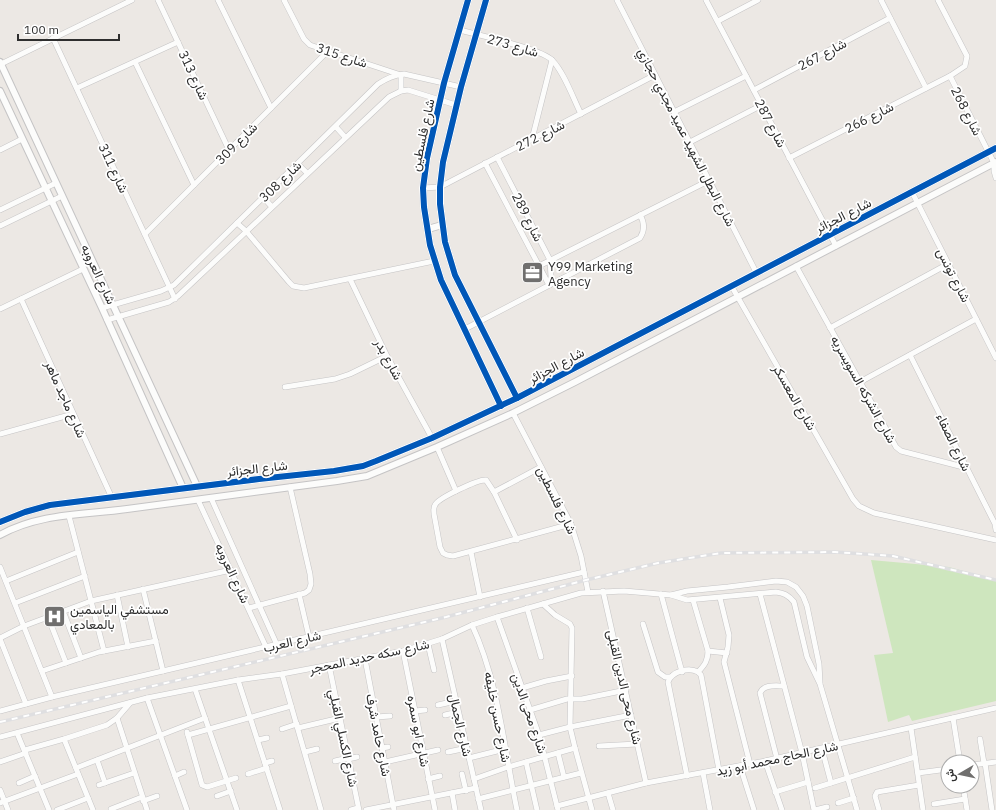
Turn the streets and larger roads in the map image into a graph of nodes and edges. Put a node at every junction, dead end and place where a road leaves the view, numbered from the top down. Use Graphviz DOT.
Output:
graph roads {
  1 [pos="132,0"];
  2 [pos="158,0"];
  3 [pos="218,0"];
  4 [pos="284,0"];
  5 [pos="468,0"];
  6 [pos="486,0"];
  7 [pos="617,0"];
  8 [pos="706,0"];
  9 [pos="758,0"];
  10 [pos="880,0"];
  11 [pos="938,0"];
  12 [pos="890,18"];
  13 [pos="718,21"];
  14 [pos="460,30"];
  15 [pos="476,34"];
  16 [pos="53,38"];
  17 [pos="178,42"];
  18 [pos="328,51"];
  19 [pos="552,60"];
  20 [pos="135,62"];
  21 [pos="0,63"];
  22 [pos="401,74"];
  23 [pos="655,75"];
  24 [pos="746,76"];
  25 [pos="950,76"];
  26 [pos="444,83"];
  27 [pos="461,87"];
  28 [pos="77,88"];
  29 [pos="926,88"];
  30 [pos="401,90"];
  31 [pos="754,90"];
  32 [pos="0,91"];
  33 [pos="440,100"];
  34 [pos="456,105"];
  35 [pos="762,105"];
  36 [pos="271,108"];
  37 [pos="674,112"];
  38 [pos="581,114"];
  39 [pos="336,127"];
  40 [pos="345,137"];
  41 [pos="22,139"];
  42 [pos="532,140"];
  43 [pos="690,142"];
  44 [pos="996,148"];
  45 [pos="0,150"];
  46 [pos="229,150"];
  47 [pos="988,153"];
  48 [pos="497,157"];
  49 [pos="789,158"];
  50 [pos="995,162"];
  51 [pos="485,163"];
  52 [pos="298,164"];
  53 [pos="307,174"];
  54 [pos="996,178"];
  55 [pos="710,180"];
  56 [pos="56,183"];
  57 [pos="194,185"];
  58 [pos="440,187"];
  59 [pos="45,188"];
  60 [pos="423,188"];
  61 [pos="912,192"];
  62 [pos="62,196"];
  63 [pos="264,198"];
  64 [pos="51,201"];
  65 [pos="918,204"];
  66 [pos="272,207"];
  67 [pos="0,210"];
  68 [pos="640,215"];
  69 [pos="238,224"];
  70 [pos="442,225"];
  71 [pos="0,226"];
  72 [pos="428,229"];
  73 [pos="246,231"];
  74 [pos="145,234"];
  75 [pos="830,234"];
  76 [pos="836,246"];
  77 [pos="550,260"];
  78 [pos="434,261"];
  79 [pos="948,264"];
  80 [pos="539,266"];
  81 [pos="796,266"];
  82 [pos="83,270"];
  83 [pos="757,274"];
  84 [pos="350,279"];
  85 [pos="550,285"];
  86 [pos="732,287"];
  87 [pos="170,288"];
  88 [pos="738,297"];
  89 [pos="21,299"];
  90 [pos="175,299"];
  91 [pos="700,302"];
  92 [pos="113,305"];
  93 [pos="102,308"];
  94 [pos="0,309"];
  95 [pos="706,313"];
  96 [pos="118,316"];
  97 [pos="976,319"];
  98 [pos="107,320"];
  99 [pos="478,322"];
  100 [pos="830,328"];
  101 [pos="465,329"];
  102 [pos="635,336"];
  103 [pos="640,348"];
  104 [pos="910,354"];
  105 [pos="387,356"];
  106 [pos="996,358"];
  107 [pos="860,382"];
  108 [pos="285,386"];
  109 [pos="517,398"];
  110 [pos="501,406"];
  111 [pos="512,413"];
  112 [pos="73,414"];
  113 [pos="0,434"];
  114 [pos="432,438"];
  115 [pos="437,447"];
  116 [pos="542,467"];
  117 [pos="967,468"];
  118 [pos="198,486"];
  119 [pos="290,487"];
  120 [pos="183,488"];
  121 [pos="456,491"];
  122 [pos="494,492"];
  123 [pos="112,498"];
  124 [pos="211,498"];
  125 [pos="198,500"];
  126 [pos="95,501"];
  127 [pos="79,502"];
  128 [pos="98,513"];
  129 [pos="85,514"];
  130 [pos="68,516"];
  131 [pos="0,522"];
  132 [pos="571,524"];
  133 [pos="996,530"];
  134 [pos="0,534"];
  135 [pos="995,539"];
  136 [pos="516,540"];
  137 [pos="78,552"];
  138 [pos="471,552"];
  139 [pos="0,567"];
  140 [pos="231,570"];
  141 [pos="584,572"];
  142 [pos="85,576"];
  143 [pos="6,581"];
  144 [pos="143,589"];
  145 [pos="603,591"];
  146 [pos="588,592"];
  147 [pos="299,594"];
  148 [pos="661,594"];
  149 [pos="760,594"];
  150 [pos="116,595"];
  151 [pos="671,595"];
  152 [pos="480,597"];
  153 [pos="720,598"];
  154 [pos="91,600"];
  155 [pos="693,600"];
  156 [pos="15,603"];
  157 [pos="542,604"];
  158 [pos="260,605"];
  159 [pos="249,608"];
  160 [pos="527,608"];
  161 [pos="63,611"];
  162 [pos="48,617"];
  163 [pos="497,617"];
  164 [pos="643,624"];
  165 [pos="472,625"];
  166 [pos="24,626"];
  167 [pos="308,637"];
  168 [pos="0,639"];
  169 [pos="442,639"];
  170 [pos="156,641"];
  171 [pos="277,644"];
  172 [pos="428,644"];
  173 [pos="128,646"];
  174 [pos="266,647"];
  175 [pos="104,651"];
  176 [pos="403,651"];
  177 [pos="708,651"];
  178 [pos="727,653"];
  179 [pos="541,657"];
  180 [pos="81,658"];
  181 [pos="365,659"];
  182 [pos="66,663"];
  183 [pos="329,665"];
  184 [pos="434,670"];
  185 [pos="42,671"];
  186 [pos="163,671"];
  187 [pos="682,672"];
  188 [pos="698,672"];
  189 [pos="282,674"];
  190 [pos="572,676"];
  191 [pos="670,678"];
  192 [pos="238,680"];
  193 [pos="820,684"];
  194 [pos="784,686"];
  195 [pos="522,688"];
  196 [pos="195,689"];
  197 [pos="626,690"];
  198 [pos="52,697"];
  199 [pos="147,698"];
  200 [pos="572,699"];
  201 [pos="456,701"];
  202 [pos="130,702"];
  203 [pos="26,704"];
  204 [pos="438,705"];
  205 [pos="291,706"];
  206 [pos="996,708"];
  207 [pos="425,710"];
  208 [pos="530,710"];
  209 [pos="0,711"];
  210 [pos="415,712"];
  211 [pos="458,712"];
  212 [pos="631,714"];
  213 [pos="445,715"];
  214 [pos="390,716"];
  215 [pos="250,717"];
  216 [pos="376,717"];
  217 [pos="117,718"];
  218 [pos="205,718"];
  219 [pos="340,718"];
  220 [pos="953,718"];
  221 [pos="185,726"];
  222 [pos="297,726"];
  223 [pos="570,727"];
  224 [pos="209,728"];
  225 [pos="911,728"];
  226 [pos="282,729"];
  227 [pos="17,733"];
  228 [pos="188,734"];
  229 [pos="539,735"];
  230 [pos="160,736"];
  231 [pos="0,737"];
  232 [pos="267,738"];
  233 [pos="64,739"];
  234 [pos="980,739"];
  235 [pos="258,740"];
  236 [pos="637,744"];
  237 [pos="839,745"];
  238 [pos="598,746"];
  239 [pos="388,747"];
  240 [pos="382,748"];
  241 [pos="467,748"];
  242 [pos="575,748"];
  243 [pos="317,749"];
  244 [pos="822,749"];
  245 [pos="126,750"];
  246 [pos="438,750"];
  247 [pos="505,750"];
  248 [pos="25,752"];
  249 [pos="305,752"];
  250 [pos="448,752"];
  251 [pos="558,753"];
  252 [pos="802,753"];
  253 [pos="423,754"];
  254 [pos="959,754"];
  255 [pos="545,756"];
  256 [pos="357,757"];
  257 [pos="915,757"];
  258 [pos="348,758"];
  259 [pos="469,758"];
  260 [pos="777,759"];
  261 [pos="98,760"];
  262 [pos="272,761"];
  263 [pos="335,761"];
  264 [pos="765,761"];
  265 [pos="0,762"];
  266 [pos="385,762"];
  267 [pos="526,762"];
  268 [pos="996,762"];
  269 [pos="984,763"];
  270 [pos="750,764"];
  271 [pos="980,764"];
  272 [pos="266,766"];
  273 [pos="740,766"];
  274 [pos="508,767"];
  275 [pos="719,770"];
  276 [pos="940,770"];
  277 [pos="77,771"];
  278 [pos="184,772"];
  279 [pos="134,773"];
  280 [pos="581,773"];
  281 [pos="703,773"];
  282 [pos="248,774"];
  283 [pos="462,774"];
  284 [pos="918,774"];
  285 [pos="35,776"];
  286 [pos="175,776"];
  287 [pos="440,776"];
  288 [pos="687,776"];
  289 [pos="564,777"];
  290 [pos="236,778"];
  291 [pos="848,778"];
  292 [pos="428,779"];
  293 [pos="474,779"];
  294 [pos="551,780"];
  295 [pos="227,781"];
  296 [pos="808,782"];
  297 [pos="19,783"];
  298 [pos="105,783"];
  299 [pos="646,783"];
  300 [pos="831,783"];
  301 [pos="99,785"];
  302 [pos="531,785"];
  303 [pos="919,785"];
  304 [pos="40,788"];
  305 [pos="476,788"];
  306 [pos="815,788"];
  307 [pos="0,790"];
  308 [pos="466,790"];
  309 [pos="513,790"];
  310 [pos="231,791"];
  311 [pos="775,792"];
  312 [pos="452,793"];
  313 [pos="608,793"];
  314 [pos="964,794"];
  315 [pos="157,796"];
  316 [pos="217,796"];
  317 [pos="432,797"];
  318 [pos="88,798"];
  319 [pos="588,798"];
  320 [pos="854,798"];
  321 [pos="143,799"];
  322 [pos="478,799"];
  323 [pos="965,799"];
  324 [pos="2,802"];
  325 [pos="838,803"];
  326 [pos="934,804"];
  327 [pos="394,807"];
  328 [pos="826,807"];
  329 [pos="558,808"];
  330 [pos="111,809"];
  331 [pos="359,809"];
  332 [pos="752,809"];
  333 [pos="8,810"];
  334 [pos="49,810"];
  335 [pos="57,810"];
  336 [pos="93,810"];
  337 [pos="147,810"];
  338 [pos="187,810"];
  339 [pos="237,810"];
  340 [pos="280,810"];
  341 [pos="321,810"];
  342 [pos="351,810"];
  343 [pos="366,810"];
  344 [pos="435,810"];
  345 [pos="455,810"];
  346 [pos="481,810"];
  347 [pos="517,810"];
  348 [pos="537,810"];
  349 [pos="592,810"];
  350 [pos="613,810"];
  351 [pos="710,810"];
  352 [pos="782,810"];
  353 [pos="815,810"];
  354 [pos="857,810"];
  355 [pos="879,810"];
  356 [pos="923,810"];
  357 [pos="967,810"];
  358 [pos="992,810"];
  1 -- 16 [label="street"];
  2 -- 17 [label="street, شارع 313"];
  3 -- 36 [label="street"];
  4 -- 18 [label="street, شارع 315"];
  5 -- 14 [label="street, شارع فلسطين"];
  6 -- 15 [label="street, شارع فلسطين"];
  7 -- 23 [label="street, شارع البطل الشهيد عميد مجدي حجازي"];
  8 -- 13 [label="street, شارع 287"];
  9 -- 13 [label="street"];
  10 -- 12 [label="street"];
  11 -- 25 [label="street, شارع 268"];
  12 -- 29 [label="street"];
  12 -- 31 [label="street, شارع 267"];
  13 -- 24 [label="street, شارع 287"];
  14 -- 15 [label="street, شارع 273"];
  14 -- 26 [label="street, شارع فلسطين"];
  15 -- 19 [label="street, شارع 273"];
  15 -- 27 [label="street, شارع فلسطين"];
  16 -- 21 [label="street"];
  16 -- 28 [label="street, شارع 311"];
  17 -- 20 [label="street"];
  17 -- 46 [label="street, شارع 313"];
  18 -- 22 [label="street, شارع 315"];
  18 -- 36 [label="street, شارع 309"];
  19 -- 38 [label="street, شارع 273"];
  19 -- 42 [label="street"];
  20 -- 28 [label="street"];
  20 -- 57 [label="street"];
  21 -- 56 [label="street, شارع العروبه"];
  22 -- 26 [label="street"];
  22 -- 30 [label="street"];
  22 -- 39 [label="street, شارع 308"];
  23 -- 37 [label="street, شارع البطل الشهيد عميد مجدي حجازي"];
  23 -- 38 [label="street, شارع 272"];
  24 -- 31 [label="street, شارع 287"];
  24 -- 37 [label="street"];
  25 -- 29 [label="street, شارع 266"];
  25 -- 47 [label="street, شارع 268"];
  26 -- 27 [label="street"];
  26 -- 33 [label="street, شارع فلسطين"];
  27 -- 34 [label="street, شارع فلسطين"];
  28 -- 74 [label="street, شارع 311"];
  29 -- 49 [label="street, شارع 266"];
  30 -- 33 [label="street"];
  30 -- 40 [label="street, شارع 308"];
  31 -- 35 [label="street, شارع 287"];
  32 -- 41 [label="street, شارع العروبه"];
  33 -- 34 [label="street"];
  33 -- 60 [label="street, شارع فلسطين"];
  34 -- 58 [label="street, شارع فلسطين"];
  35 -- 43 [label="street"];
  35 -- 49 [label="street, شارع 287"];
  36 -- 46 [label="street, شارع 309"];
  37 -- 43 [label="street, شارع البطل الشهيد عميد مجدي حجازي"];
  38 -- 42 [label="street, شارع 272"];
  39 -- 40 [label="street"];
  39 -- 52 [label="street, شارع 308"];
  40 -- 53 [label="street, شارع 308"];
  41 -- 45 [label="street"];
  41 -- 59 [label="street, شارع العروبه"];
  42 -- 48 [label="street, شارع 272"];
  43 -- 55 [label="street, شارع البطل الشهيد عميد مجدي حجازي"];
  44 -- 47 [label="street, شارع الجزائر"];
  46 -- 57 [label="street, شارع 309"];
  47 -- 50 [label="street, شارع 268"];
  47 -- 61 [label="street, شارع الجزائر"];
  48 -- 51 [label="street, شارع 272"];
  48 -- 77 [label="street, شارع 289"];
  49 -- 75 [label="street, شارع 287"];
  50 -- 54 [label="street"];
  50 -- 65 [label="street, شارع الجزائر"];
  51 -- 58 [label="street, شارع 272"];
  51 -- 80 [label="street, شارع 289"];
  52 -- 53 [label="street"];
  52 -- 63 [label="street, شارع 308"];
  53 -- 66 [label="street, شارع 308"];
  55 -- 68 [label="street"];
  55 -- 83 [label="street, شارع البطل الشهيد عميد مجدي حجازي"];
  56 -- 59 [label="street"];
  56 -- 62 [label="street, شارع العروبه"];
  57 -- 74 [label="street, شارع 309"];
  58 -- 60 [label="street, شارع 272"];
  58 -- 70 [label="street, شارع فلسطين"];
  59 -- 64 [label="street, شارع العروبه"];
  59 -- 67 [label="street"];
  60 -- 72 [label="street, شارع فلسطين"];
  61 -- 65 [label="street, شارع تونس"];
  61 -- 75 [label="street, شارع الجزائر"];
  62 -- 64 [label="street"];
  62 -- 92 [label="street, شارع العروبه"];
  63 -- 66 [label="street"];
  63 -- 69 [label="street, شارع 308"];
  64 -- 71 [label="street"];
  64 -- 82 [label="street, شارع العروبه"];
  65 -- 76 [label="street, شارع الجزائر"];
  65 -- 79 [label="street, شارع تونس"];
  66 -- 73 [label="street, شارع 308"];
  68 -- 77 [label="street"];
  68 -- 85 [label="street"];
  69 -- 73 [label="street"];
  69 -- 87 [label="street, شارع 308"];
  70 -- 72 [label="street"];
  70 -- 99 [label="street, شارع فلسطين"];
  72 -- 78 [label="street, شارع فلسطين"];
  73 -- 84 [label="street"];
  73 -- 90 [label="street, شارع 308"];
  74 -- 87 [label="street, شارع 311"];
  75 -- 76 [label="street, شارع 287"];
  75 -- 83 [label="street, شارع الجزائر"];
  76 -- 81 [label="street, شارع الجزائر"];
  77 -- 80 [label="street"];
  77 -- 85 [label="street, شارع 289"];
  78 -- 84 [label="street"];
  78 -- 101 [label="street, شارع فلسطين"];
  79 -- 97 [label="street, شارع تونس"];
  79 -- 100 [label="street"];
  80 -- 85 [label="street, شارع 289"];
  81 -- 88 [label="street, شارع الجزائر"];
  81 -- 100 [label="street, شارع الشركه السويسريه"];
  82 -- 89 [label="street"];
  82 -- 93 [label="street, شارع العروبه"];
  83 -- 86 [label="street, شارع الجزائر"];
  84 -- 105 [label="street, شارع بدر"];
  85 -- 99 [label="street"];
  86 -- 88 [label="street, شارع المعسكر"];
  86 -- 91 [label="street, شارع الجزائر"];
  87 -- 90 [label="street, شارع 311"];
  87 -- 92 [label="street, شارع 308"];
  88 -- 95 [label="street, شارع الجزائر"];
  88 -- 135 [label="street, شارع المعسكر"];
  89 -- 94 [label="street"];
  89 -- 112 [label="street, شارع ماجد ماهر"];
  90 -- 96 [label="street, شارع 308"];
  91 -- 95 [label="street"];
  91 -- 102 [label="street, شارع الجزائر"];
  92 -- 93 [label="street, شارع 308"];
  92 -- 96 [label="street, شارع العروبه"];
  93 -- 98 [label="street, شارع العروبه"];
  95 -- 103 [label="street, شارع الجزائر"];
  96 -- 98 [label="street, شارع 308"];
  96 -- 118 [label="street, شارع العروبه"];
  97 -- 104 [label="street"];
  97 -- 106 [label="street, شارع تونس"];
  98 -- 120 [label="street, شارع العروبه"];
  99 -- 101 [label="street"];
  99 -- 109 [label="street, شارع فلسطين"];
  100 -- 107 [label="street, شارع الشركه السويسريه"];
  101 -- 110 [label="street, شارع فلسطين"];
  102 -- 103 [label="street"];
  102 -- 109 [label="street, شارع الجزائر"];
  103 -- 111 [label="street, شارع الجزائر"];
  104 -- 107 [label="street"];
  104 -- 117 [label="street, شارع الصفاء"];
  105 -- 108 [label="street"];
  105 -- 114 [label="street, شارع بدر"];
  107 -- 117 [label="street, شارع الشركه السويسريه"];
  109 -- 110 [label="street, شارع الجزائر"];
  110 -- 114 [label="street, شارع الجزائر"];
  111 -- 115 [label="street, شارع الجزائر"];
  111 -- 116 [label="street, شارع فلسطين"];
  112 -- 113 [label="street"];
  112 -- 123 [label="street, شارع ماجد ماهر"];
  114 -- 118 [label="street, شارع الجزائر"];
  115 -- 119 [label="street, شارع الجزائر"];
  115 -- 121 [label="street"];
  116 -- 122 [label="street"];
  116 -- 132 [label="street, شارع فلسطين"];
  117 -- 133 [label="street, شارع الصفاء"];
  118 -- 120 [label="street, شارع الجزائر"];
  119 -- 124 [label="street, شارع الجزائر"];
  119 -- 147 [label="street"];
  120 -- 123 [label="street, شارع الجزائر"];
  121 -- 122 [label="street"];
  121 -- 138 [label="street"];
  122 -- 136 [label="street"];
  123 -- 126 [label="street, شارع الجزائر"];
  124 -- 125 [label="street, شارع الجزائر"];
  124 -- 158 [label="street, شارع العروبه"];
  125 -- 128 [label="street, شارع الجزائر"];
  125 -- 140 [label="street, شارع العروبه"];
  126 -- 127 [label="street, شارع الجزائر"];
  126 -- 128 [label="street"];
  127 -- 129 [label="street"];
  127 -- 131 [label="street, شارع الجزائر"];
  128 -- 129 [label="street, شارع الجزائر"];
  129 -- 130 [label="street, شارع الجزائر"];
  130 -- 134 [label="street, شارع الجزائر"];
  130 -- 137 [label="street"];
  132 -- 136 [label="street"];
  132 -- 141 [label="street, شارع فلسطين"];
  136 -- 138 [label="street"];
  137 -- 142 [label="street"];
  137 -- 143 [label="street"];
  138 -- 152 [label="street"];
  139 -- 143 [label="street"];
  140 -- 144 [label="street"];
  140 -- 159 [label="street, شارع العروبه"];
  141 -- 146 [label="street, شارع فلسطين"];
  141 -- 152 [label="street, شارع العرب"];
  142 -- 154 [label="street"];
  142 -- 156 [label="street"];
  143 -- 156 [label="street"];
  144 -- 150 [label="street"];
  144 -- 170 [label="street"];
  145 -- 146 [label="street, شارع سكه حديد المحجر"];
  145 -- 148 [label="street, شارع سكه حديد المحجر"];
  145 -- 197 [label="street, شارع محى الدين القبلى"];
  146 -- 157 [label="street, شارع سكه حديد المحجر"];
  147 -- 158 [label="street"];
  147 -- 167 [label="street"];
  148 -- 151 [label="street, شارع سكه حديد المحجر"];
  148 -- 187 [label="street"];
  149 -- 153 [label="street"];
  149 -- 193 [label="street"];
  149 -- 194 [label="street"];
  150 -- 154 [label="street"];
  150 -- 173 [label="street"];
  151 -- 155 [label="street"];
  151 -- 193 [label="street"];
  152 -- 167 [label="street, شارع العرب"];
  153 -- 155 [label="street"];
  153 -- 178 [label="street"];
  154 -- 161 [label="street"];
  154 -- 175 [label="street"];
  155 -- 177 [label="street"];
  156 -- 166 [label="street"];
  157 -- 160 [label="street, شارع سكه حديد المحجر"];
  157 -- 190 [label="street"];
  158 -- 159 [label="street"];
  158 -- 171 [label="street, شارع العروبه"];
  159 -- 174 [label="street, شارع العروبه"];
  160 -- 163 [label="street, شارع سكه حديد المحجر"];
  160 -- 179 [label="street"];
  161 -- 162 [label="street"];
  161 -- 180 [label="street"];
  162 -- 166 [label="street"];
  162 -- 182 [label="street"];
  163 -- 165 [label="street, شارع سكه حديد المحجر"];
  163 -- 195 [label="street, شارع محى الدين"];
  164 -- 191 [label="street"];
  165 -- 169 [label="street, شارع سكه حديد المحجر"];
  165 -- 247 [label="street, شارع حسن خليفه"];
  166 -- 168 [label="street"];
  166 -- 185 [label="street"];
  167 -- 171 [label="street, شارع العرب"];
  168 -- 203 [label="street"];
  169 -- 172 [label="street, شارع سكه حديد المحجر"];
  169 -- 201 [label="street, شارع الجمال"];
  170 -- 173 [label="street"];
  170 -- 186 [label="street"];
  171 -- 174 [label="street, شارع العرب"];
  172 -- 176 [label="street, شارع سكه حديد المحجر"];
  172 -- 184 [label="street"];
  173 -- 175 [label="street"];
  174 -- 186 [label="street, شارع العرب"];
  175 -- 180 [label="street"];
  176 -- 181 [label="street, شارع سكه حديد المحجر"];
  176 -- 210 [label="street, شارع ابو سمره"];
  177 -- 178 [label="street"];
  177 -- 188 [label="street"];
  178 -- 270 [label="street"];
  180 -- 182 [label="street"];
  181 -- 183 [label="street, شارع سكه حديد المحجر"];
  181 -- 216 [label="street, شارع حامد شرف"];
  182 -- 185 [label="street"];
  183 -- 189 [label="street, شارع سكه حديد المحجر"];
  183 -- 219 [label="street, شارع الكسلي القبلي"];
  185 -- 198 [label="street"];
  186 -- 198 [label="street, شارع العرب"];
  187 -- 188 [label="street"];
  187 -- 191 [label="street"];
  188 -- 275 [label="street"];
  189 -- 192 [label="street, شارع سكه حديد المحجر"];
  189 -- 205 [label="street"];
  190 -- 195 [label="street"];
  190 -- 200 [label="street"];
  191 -- 288 [label="street"];
  192 -- 196 [label="street, شارع سكه حديد المحجر"];
  192 -- 215 [label="street"];
  193 -- 237 [label="street"];
  194 -- 252 [label="street"];
  194 -- 260 [label="street"];
  195 -- 208 [label="street, شارع محى الدين"];
  196 -- 199 [label="street, شارع سكه حديد المحجر"];
  196 -- 218 [label="street"];
  197 -- 200 [label="street"];
  197 -- 212 [label="street, شارع محى الدين القبلى"];
  198 -- 203 [label="street, شارع العرب"];
  199 -- 202 [label="street, شارع سكه حديد المحجر"];
  199 -- 230 [label="street"];
  200 -- 208 [label="street"];
  200 -- 223 [label="street"];
  201 -- 204 [label="street"];
  201 -- 211 [label="street, شارع الجمال"];
  202 -- 217 [label="street"];
  202 -- 227 [label="street, شارع سكه حديد المحجر"];
  203 -- 209 [label="street, شارع العرب"];
  205 -- 215 [label="street"];
  205 -- 222 [label="street"];
  206 -- 220 [label="street, شارع الحاج محمد أبو زيد"];
  207 -- 210 [label="street"];
  208 -- 229 [label="street, شارع محى الدين"];
  210 -- 253 [label="street, شارع ابو سمره"];
  211 -- 213 [label="street"];
  211 -- 241 [label="street, شارع الجمال"];
  212 -- 223 [label="street"];
  212 -- 236 [label="street, شارع محى الدين القبلى"];
  214 -- 216 [label="street"];
  215 -- 224 [label="street"];
  215 -- 235 [label="street"];
  216 -- 240 [label="street, شارع حامد شرف"];
  217 -- 233 [label="street"];
  217 -- 245 [label="street"];
  218 -- 221 [label="street"];
  218 -- 224 [label="street"];
  219 -- 222 [label="street"];
  219 -- 258 [label="street, شارع الكسلي القبلي"];
  220 -- 225 [label="street, شارع الحاج محمد أبو زيد"];
  220 -- 254 [label="street"];
  221 -- 228 [label="street"];
  221 -- 230 [label="street"];
  222 -- 226 [label="street"];
  222 -- 249 [label="street"];
  223 -- 229 [label="street"];
  223 -- 242 [label="street"];
  224 -- 228 [label="street"];
  224 -- 295 [label="street"];
  225 -- 237 [label="street, شارع الحاج محمد أبو زيد"];
  225 -- 257 [label="street"];
  227 -- 231 [label="street, شارع سكه حديد المحجر"];
  227 -- 248 [label="street"];
  228 -- 295 [label="street"];
  229 -- 255 [label="street, شارع محى الدين"];
  230 -- 245 [label="street"];
  230 -- 286 [label="street"];
  232 -- 235 [label="street"];
  233 -- 248 [label="street"];
  233 -- 277 [label="street"];
  234 -- 269 [label="street"];
  235 -- 272 [label="street"];
  236 -- 238 [label="street"];
  236 -- 299 [label="street, شارع محى الدين القبلى"];
  237 -- 244 [label="street, شارع الحاج محمد أبو زيد"];
  237 -- 291 [label="street"];
  239 -- 240 [label="street"];
  240 -- 266 [label="street, شارع حامد شرف"];
  241 -- 250 [label="street"];
  241 -- 259 [label="street, شارع الجمال"];
  242 -- 251 [label="street"];
  242 -- 280 [label="street"];
  243 -- 249 [label="street"];
  244 -- 252 [label="street, شارع الحاج محمد أبو زيد"];
  244 -- 300 [label="street"];
  245 -- 261 [label="street"];
  245 -- 279 [label="street"];
  246 -- 253 [label="street"];
  247 -- 259 [label="street"];
  247 -- 274 [label="street, شارع حسن خليفه"];
  248 -- 265 [label="street"];
  248 -- 285 [label="street"];
  249 -- 341 [label="street"];
  251 -- 255 [label="street"];
  251 -- 289 [label="street"];
  252 -- 260 [label="street, شارع الحاج محمد أبو زيد"];
  252 -- 296 [label="street"];
  253 -- 266 [label="street"];
  253 -- 292 [label="street, شارع ابو سمره"];
  255 -- 267 [label="street"];
  255 -- 294 [label="street, شارع محى الدين"];
  256 -- 258 [label="street"];
  257 -- 284 [label="street"];
  257 -- 291 [label="street"];
  258 -- 263 [label="street"];
  258 -- 331 [label="street, شارع الكسلي القبلي"];
  259 -- 293 [label="street, شارع الجمال"];
  260 -- 264 [label="street, شارع الحاج محمد أبو زيد"];
  261 -- 277 [label="street"];
  261 -- 298 [label="street"];
  262 -- 272 [label="street"];
  264 -- 270 [label="street, شارع الحاج محمد أبو زيد"];
  264 -- 311 [label="street"];
  266 -- 327 [label="street, شارع حامد شرف"];
  267 -- 274 [label="street"];
  267 -- 302 [label="street"];
  268 -- 269 [label="street"];
  269 -- 271 [label="street"];
  269 -- 358 [label="street"];
  270 -- 273 [label="street, شارع الحاج محمد أبو زيد"];
  272 -- 282 [label="street"];
  272 -- 340 [label="street"];
  273 -- 275 [label="street, شارع الحاج محمد أبو زيد"];
  273 -- 332 [label="street"];
  274 -- 293 [label="street"];
  274 -- 309 [label="street, شارع حسن خليفه"];
  275 -- 281 [label="street, شارع الحاج محمد أبو زيد"];
  276 -- 284 [label="street"];
  277 -- 304 [label="street"];
  277 -- 318 [label="street"];
  278 -- 286 [label="street"];
  279 -- 298 [label="street"];
  279 -- 321 [label="street"];
  280 -- 289 [label="street"];
  280 -- 319 [label="street"];
  281 -- 288 [label="street, شارع الحاج محمد أبو زيد"];
  281 -- 351 [label="street"];
  283 -- 308 [label="street"];
  284 -- 303 [label="street"];
  285 -- 297 [label="street"];
  285 -- 304 [label="street"];
  286 -- 338 [label="street"];
  287 -- 292 [label="street"];
  288 -- 299 [label="street, شارع الحاج محمد أبو زيد"];
  289 -- 294 [label="street"];
  290 -- 295 [label="street"];
  291 -- 300 [label="street"];
  291 -- 320 [label="street"];
  292 -- 317 [label="street, شارع ابو سمره"];
  293 -- 305 [label="street, شارع الجمال"];
  294 -- 302 [label="street"];
  294 -- 329 [label="street, شارع محى الدين"];
  295 -- 310 [label="street"];
  296 -- 311 [label="street"];
  296 -- 353 [label="street"];
  298 -- 301 [label="street"];
  299 -- 313 [label="street, شارع الحاج محمد أبو زيد"];
  300 -- 306 [label="street"];
  302 -- 309 [label="street"];
  302 -- 348 [label="street"];
  303 -- 355 [label="street"];
  303 -- 356 [label="street"];
  304 -- 324 [label="street"];
  304 -- 334 [label="street"];
  305 -- 308 [label="street"];
  305 -- 322 [label="street, شارع الجمال"];
  307 -- 324 [label="street"];
  308 -- 312 [label="street"];
  309 -- 322 [label="street"];
  309 -- 347 [label="street, شارع حسن خليفه"];
  310 -- 316 [label="street"];
  310 -- 339 [label="street"];
  311 -- 352 [label="street"];
  312 -- 317 [label="street"];
  312 -- 345 [label="street"];
  313 -- 319 [label="street, شارع الحاج محمد أبو زيد"];
  313 -- 350 [label="street"];
  314 -- 323 [label="street"];
  315 -- 321 [label="street"];
  317 -- 327 [label="street"];
  317 -- 344 [label="street, شارع ابو سمره"];
  318 -- 335 [label="street"];
  318 -- 336 [label="street"];
  319 -- 329 [label="street, شارع الحاج محمد أبو زيد"];
  319 -- 349 [label="street"];
  320 -- 325 [label="street"];
  320 -- 354 [label="street"];
  321 -- 330 [label="street"];
  321 -- 337 [label="street"];
  322 -- 346 [label="street, شارع الجمال"];
  323 -- 326 [label="street"];
  323 -- 357 [label="street"];
  324 -- 333 [label="street"];
  327 -- 343 [label="street"];
  328 -- 353 [label="street"];
  331 -- 342 [label="street"];
}
